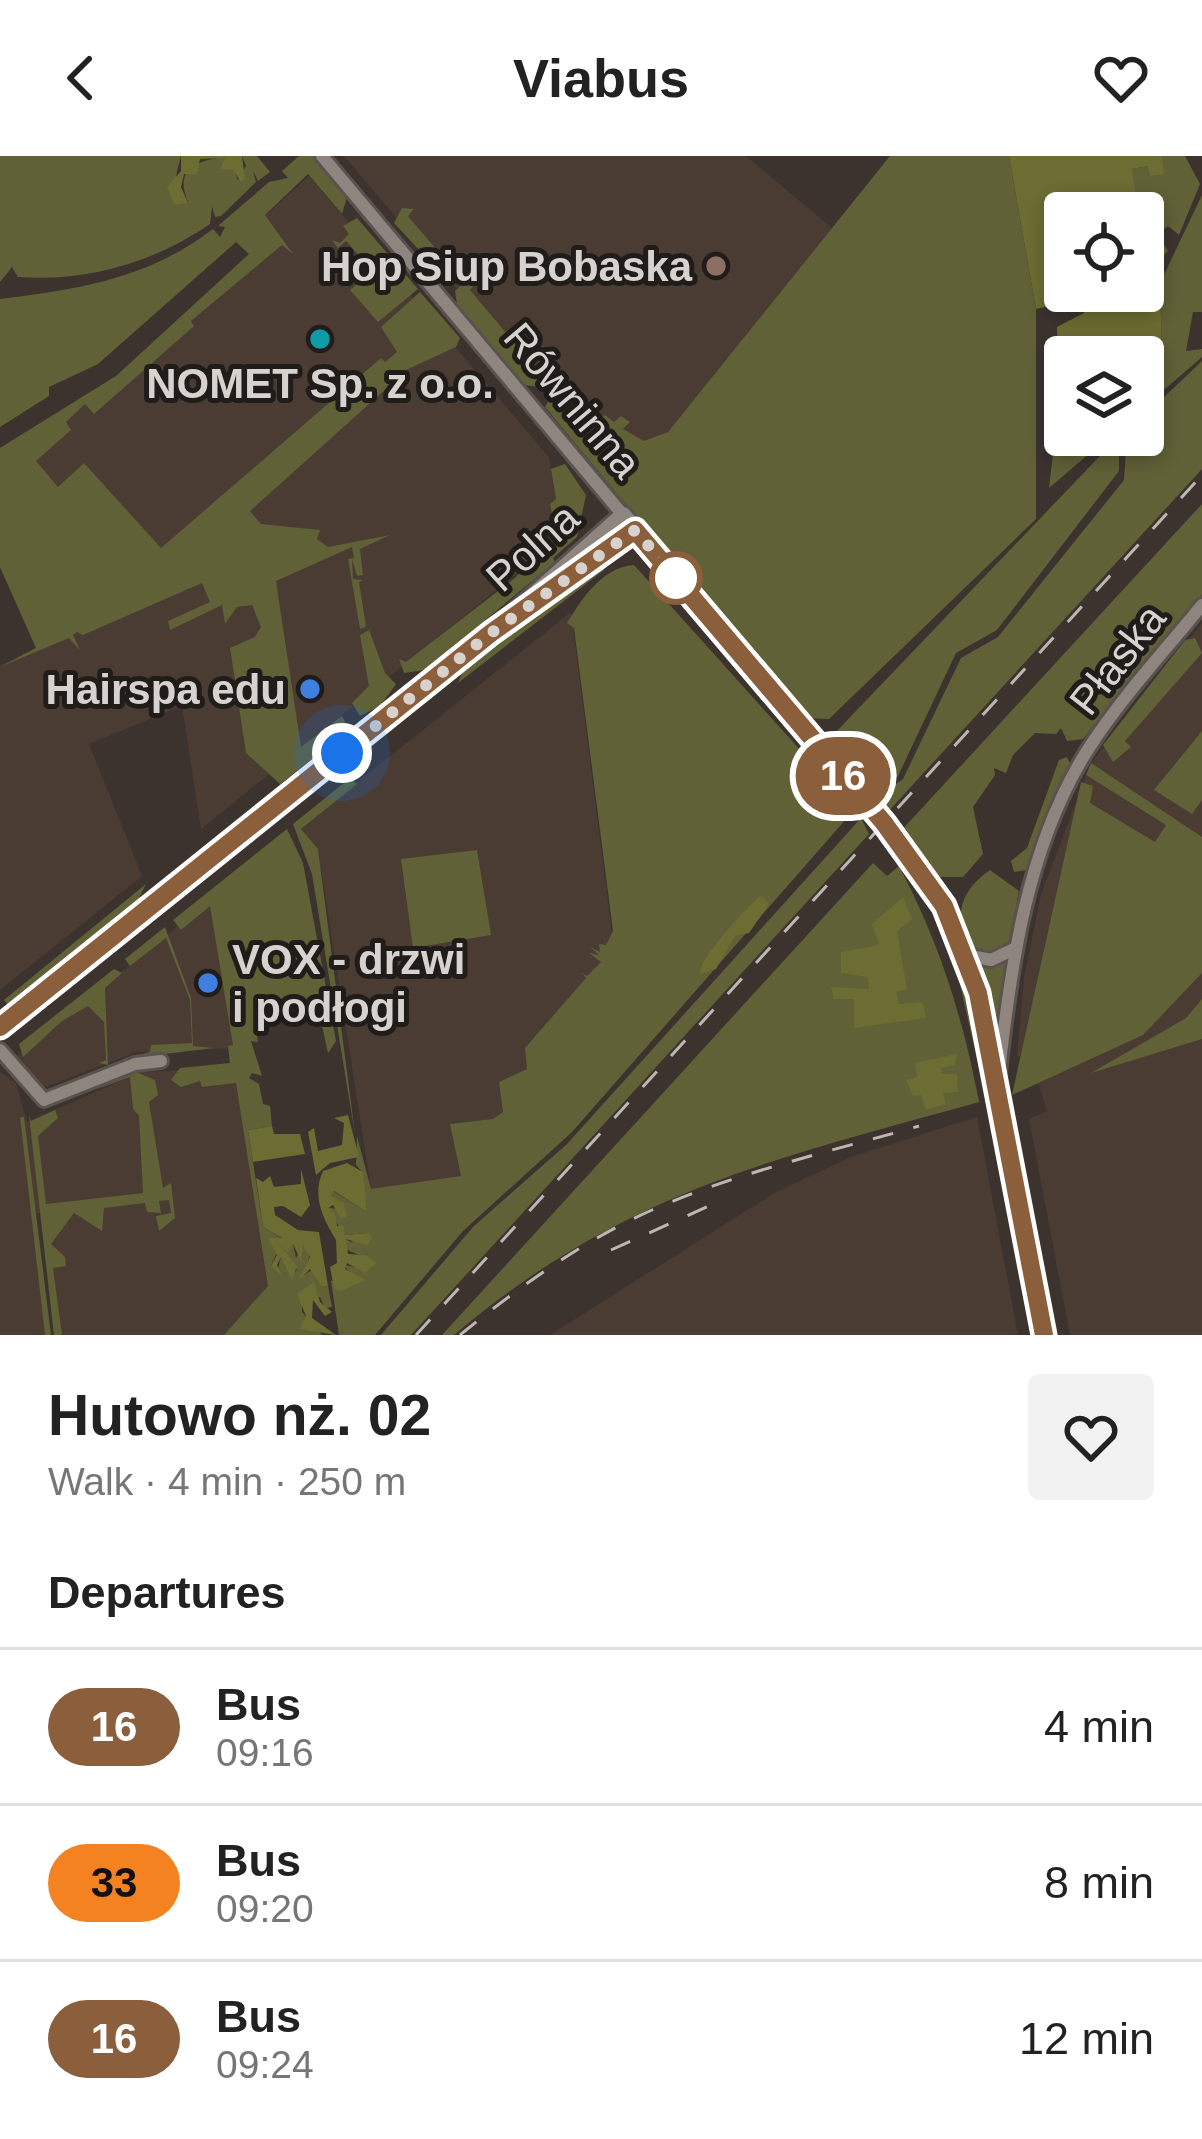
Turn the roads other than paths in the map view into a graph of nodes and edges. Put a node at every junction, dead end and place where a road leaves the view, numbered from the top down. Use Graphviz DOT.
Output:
graph roads {
  1 [pos="322,156"];
  2 [pos="623,515"];
  3 [pos="635,530"];
  4 [pos="1202,605"];
  5 [pos="491,633"];
  6 [pos="1016,948"];
  7 [pos="966,955"];
  8 [pos="0,1027"];
  9 [pos="0,1050"];
  10 [pos="161,1061"];
  11 [pos="998,1088"];
  12 [pos="1044,1335"];
  1 -- 2 [label="street, Równinna"];
  2 -- 3 [label="street, Równinna"];
  2 -- 5 [label="street, Polna"];
  3 -- 5 [label="street, Polna"];
  3 -- 7 [label="street, Równinna"];
  4 -- 6 [label="street, Płaska"];
  5 -- 8 [label="street, Polna"];
  6 -- 7 [label="street"];
  6 -- 11 [label="street, Płaska"];
  7 -- 11 [label="street, Równinna"];
  9 -- 10 [label="street"];
  11 -- 12 [label="street, Równinna"];
}
